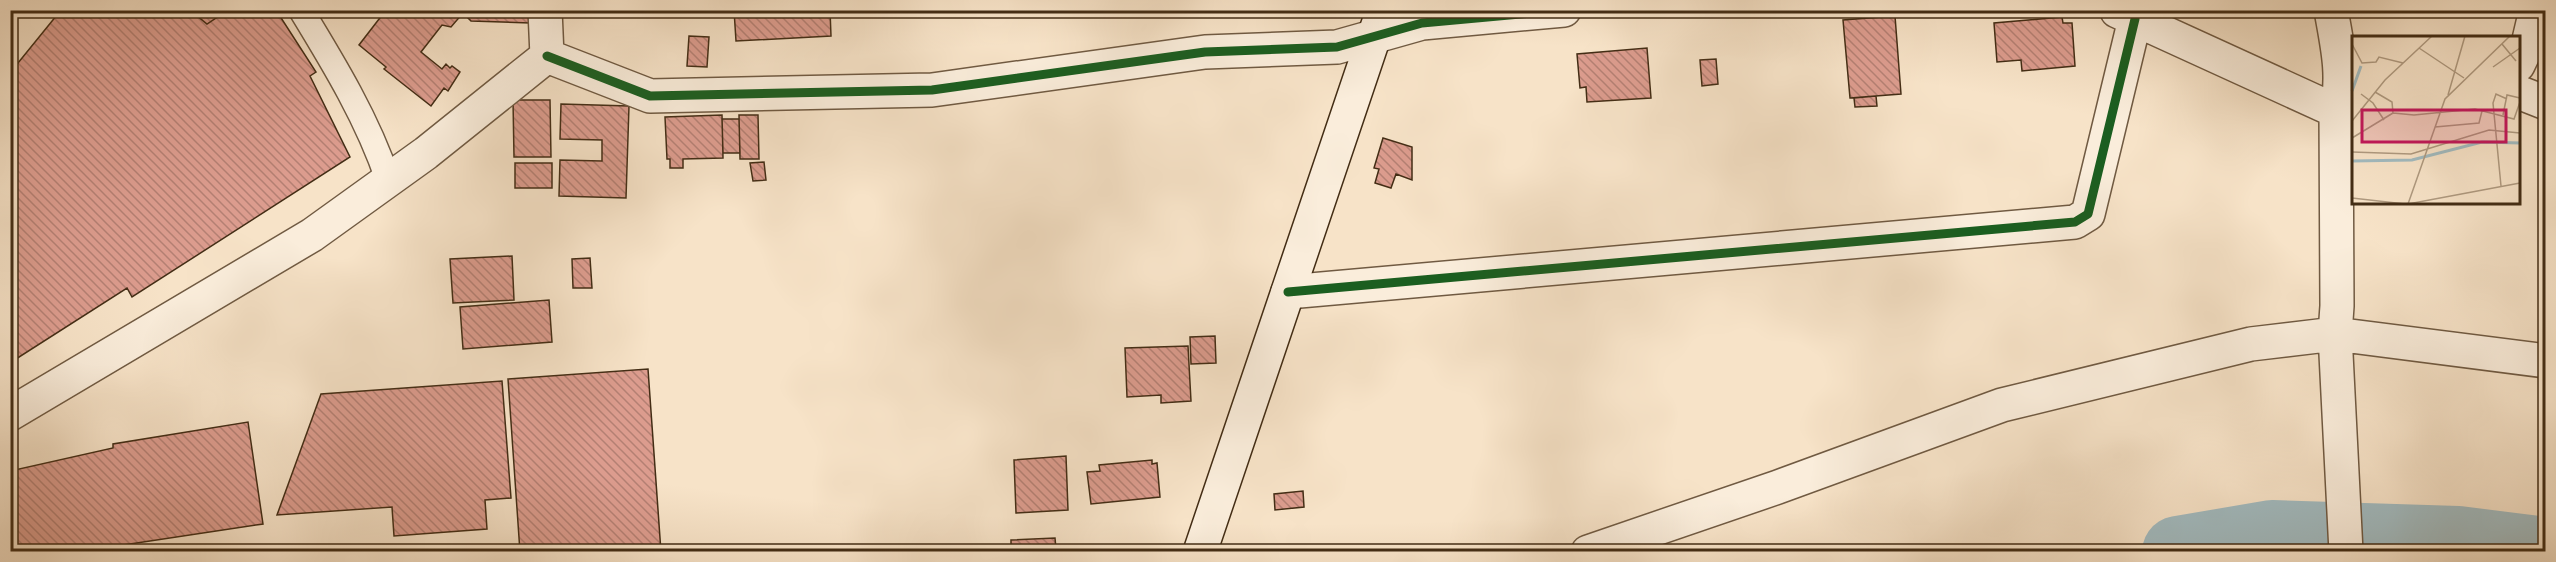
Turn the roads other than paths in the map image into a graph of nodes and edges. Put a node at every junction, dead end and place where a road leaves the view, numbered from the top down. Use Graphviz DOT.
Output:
graph roads {
  1 [pos="301,10"];
  2 [pos="546,10"];
  3 [pos="1564,10"];
  4 [pos="2331,10"];
  5 [pos="2536,10"];
  6 [pos="2125,15"];
  7 [pos="1378,25"];
  8 [pos="547,56"];
  9 [pos="2520,61"];
  10 [pos="2520,93"];
  11 [pos="2546,103"];
  12 [pos="2345,113"];
  13 [pos="388,180"];
  14 [pos="1288,292"];
  15 [pos="2335,346"];
  16 [pos="2546,361"];
  17 [pos="10,414"];
  18 [pos="1200,552"];
  19 [pos="1588,552"];
  20 [pos="2346,552"];
  1 -- 13 [label="lane"];
  2 -- 8 [label="street"];
  3 -- 7 [label="street"];
  4 -- 12 [label="street"];
  5 -- 9 [label="street"];
  6 -- 12 [label="street"];
  6 -- 14 [label="street"];
  7 -- 8 [label="street"];
  7 -- 14 [label="street"];
  8 -- 13 [label="street"];
  10 -- 11 [label="street"];
  12 -- 15 [label="street"];
  13 -- 17 [label="street"];
  14 -- 18 [label="street"];
  15 -- 16 [label="street"];
  15 -- 19 [label="street"];
  15 -- 20 [label="street"];
}
